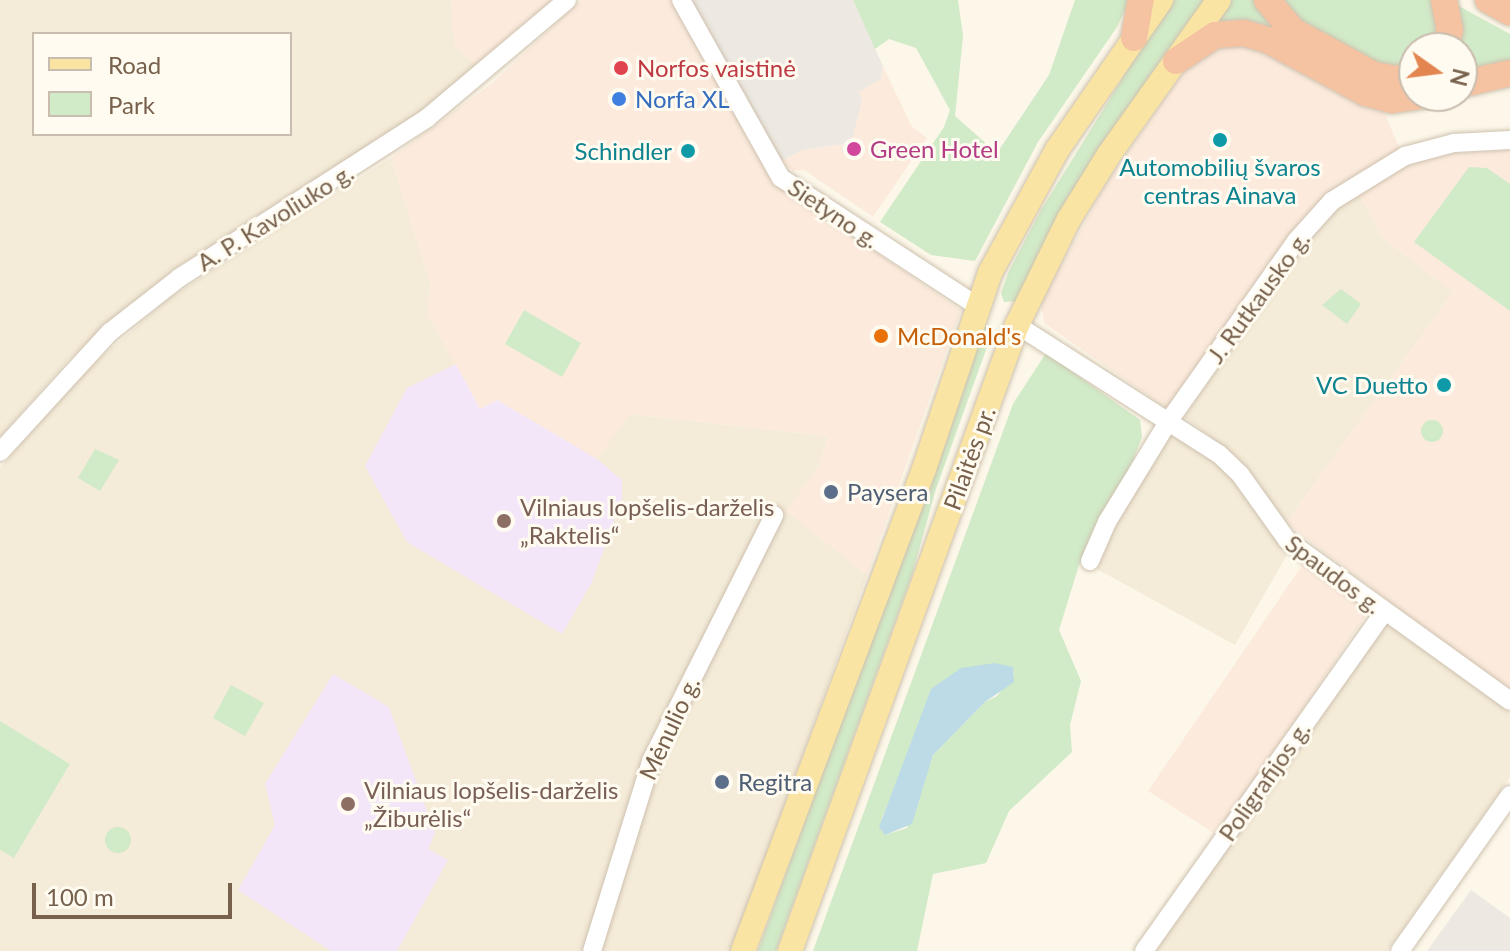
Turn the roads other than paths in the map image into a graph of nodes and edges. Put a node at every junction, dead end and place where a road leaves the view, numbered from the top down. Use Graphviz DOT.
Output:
graph roads {
  1 [pos="567,0"];
  2 [pos="681,0"];
  3 [pos="1141,0"];
  4 [pos="1161,0"];
  5 [pos="1219,0"];
  6 [pos="1267,0"];
  7 [pos="1444,0"];
  8 [pos="1488,0"];
  9 [pos="1510,12"];
  10 [pos="1449,32"];
  11 [pos="1134,38"];
  12 [pos="1176,61"];
  13 [pos="1510,73"];
  14 [pos="1398,79"];
  15 [pos="1478,80"];
  16 [pos="1398,97"];
  17 [pos="1510,140"];
  18 [pos="977,306"];
  19 [pos="1017,325"];
  20 [pos="1168,422"];
  21 [pos="0,452"];
  22 [pos="774,515"];
  23 [pos="1090,561"];
  24 [pos="1384,612"];
  25 [pos="1510,701"];
  26 [pos="1510,795"];
  27 [pos="592,951"];
  28 [pos="743,951"];
  29 [pos="790,951"];
  30 [pos="1144,951"];
  31 [pos="1400,951"];
  1 -- 21 [label="street, A. P. Kavoliuko g."];
  2 -- 18 [label="street, Sietyno g."];
  3 -- 11 [label="highway"];
  4 -- 11 [label="main road, Pilaitės pr."];
  5 -- 12 [label="main road, Pilaitės pr."];
  6 -- 14 [label="highway"];
  7 -- 10 [label="highway"];
  8 -- 9 [label="highway"];
  11 -- 18 [label="main road, Pilaitės pr."];
  12 -- 16 [label="highway"];
  12 -- 19 [label="main road, Pilaitės pr."];
  13 -- 15 [label="highway"];
  17 -- 20 [label="street, J. Rutkausko g."];
  18 -- 19 [label="main road"];
  18 -- 28 [label="main road, Pilaitės pr."];
  19 -- 20 [label="street, Spaudos g."];
  19 -- 29 [label="main road, Pilaitės pr."];
  20 -- 23 [label="street, J. Rutkausko g."];
  20 -- 24 [label="street, Spaudos g."];
  22 -- 27 [label="street, Mėnulio g."];
  24 -- 25 [label="street, Spaudos g."];
  24 -- 30 [label="street, Poligrafijos g."];
  26 -- 31 [label="street"];
}
